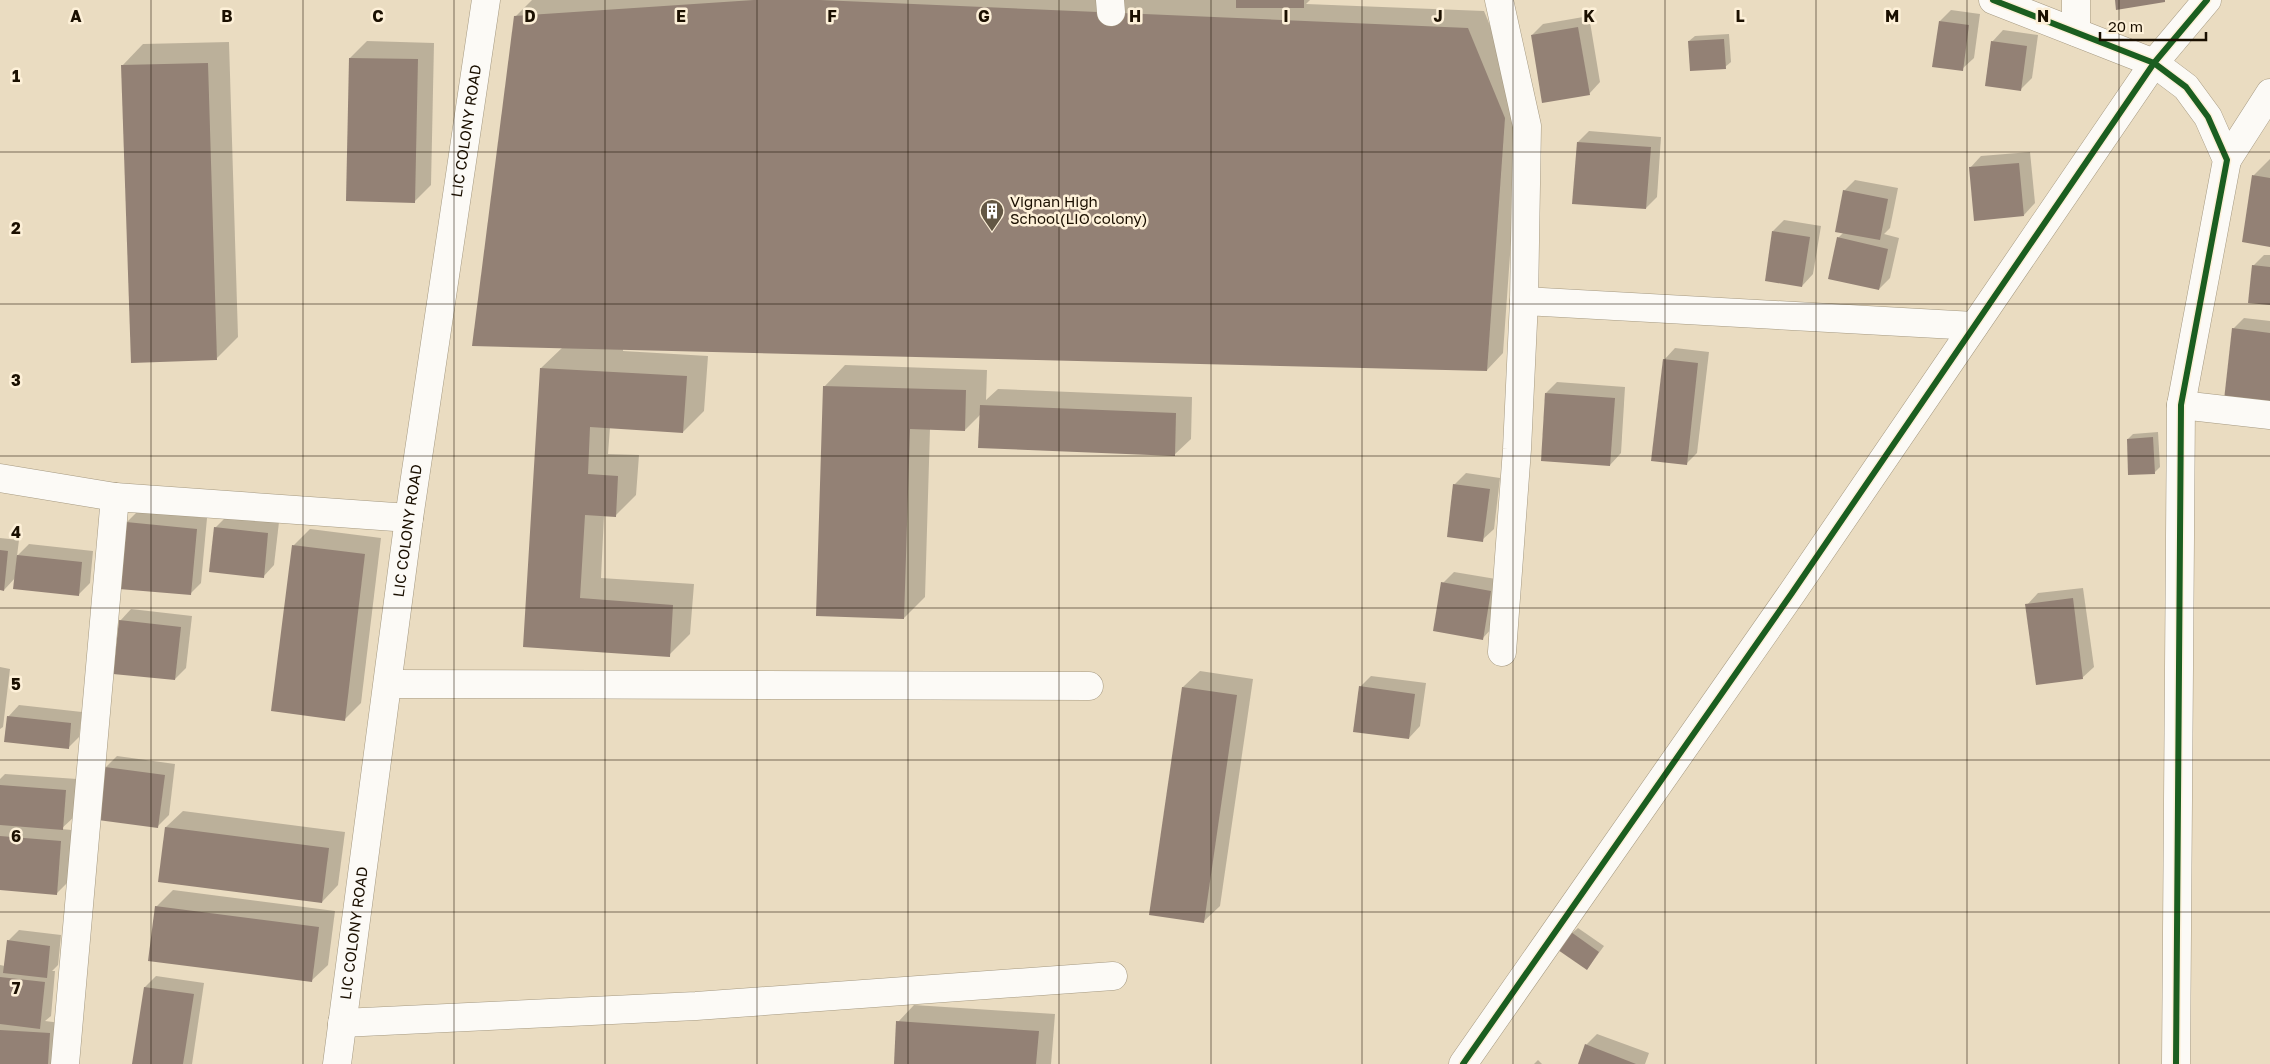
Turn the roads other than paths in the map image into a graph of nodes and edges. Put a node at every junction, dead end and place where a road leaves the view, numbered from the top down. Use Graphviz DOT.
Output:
graph roads {
  1 [pos="486,0"];
  2 [pos="1499,0"];
  3 [pos="1993,0"];
  4 [pos="2076,0"];
  5 [pos="2206,0"];
  6 [pos="2076,32"];
  7 [pos="2154,63"];
  8 [pos="2270,93"];
  9 [pos="2227,160"];
  10 [pos="1524,301"];
  11 [pos="1974,326"];
  12 [pos="2181,404"];
  13 [pos="2270,415"];
  14 [pos="0,478"];
  15 [pos="115,497"];
  16 [pos="409,518"];
  17 [pos="1502,652"];
  18 [pos="388,684"];
  19 [pos="1089,686"];
  20 [pos="1114,976"];
  21 [pos="342,1024"];
  22 [pos="65,1064"];
  23 [pos="337,1064"];
  24 [pos="1463,1064"];
  25 [pos="2176,1064"];
  1 -- 16 [label="street, LIC COLONY ROAD"];
  2 -- 10 [label="street"];
  3 -- 6 [label="street"];
  4 -- 6 [label="street"];
  5 -- 7 [label="street"];
  6 -- 7 [label="street"];
  7 -- 9 [label="street"];
  7 -- 11 [label="street"];
  8 -- 9 [label="street"];
  9 -- 12 [label="street"];
  10 -- 11 [label="street"];
  10 -- 17 [label="street"];
  11 -- 24 [label="street"];
  12 -- 13 [label="street"];
  12 -- 25 [label="street"];
  14 -- 15 [label="street"];
  15 -- 16 [label="street"];
  15 -- 22 [label="street"];
  16 -- 18 [label="street, LIC COLONY ROAD"];
  18 -- 19 [label="street"];
  18 -- 21 [label="street, LIC COLONY ROAD"];
  20 -- 21 [label="street"];
  21 -- 23 [label="street, LIC COLONY ROAD"];
}
